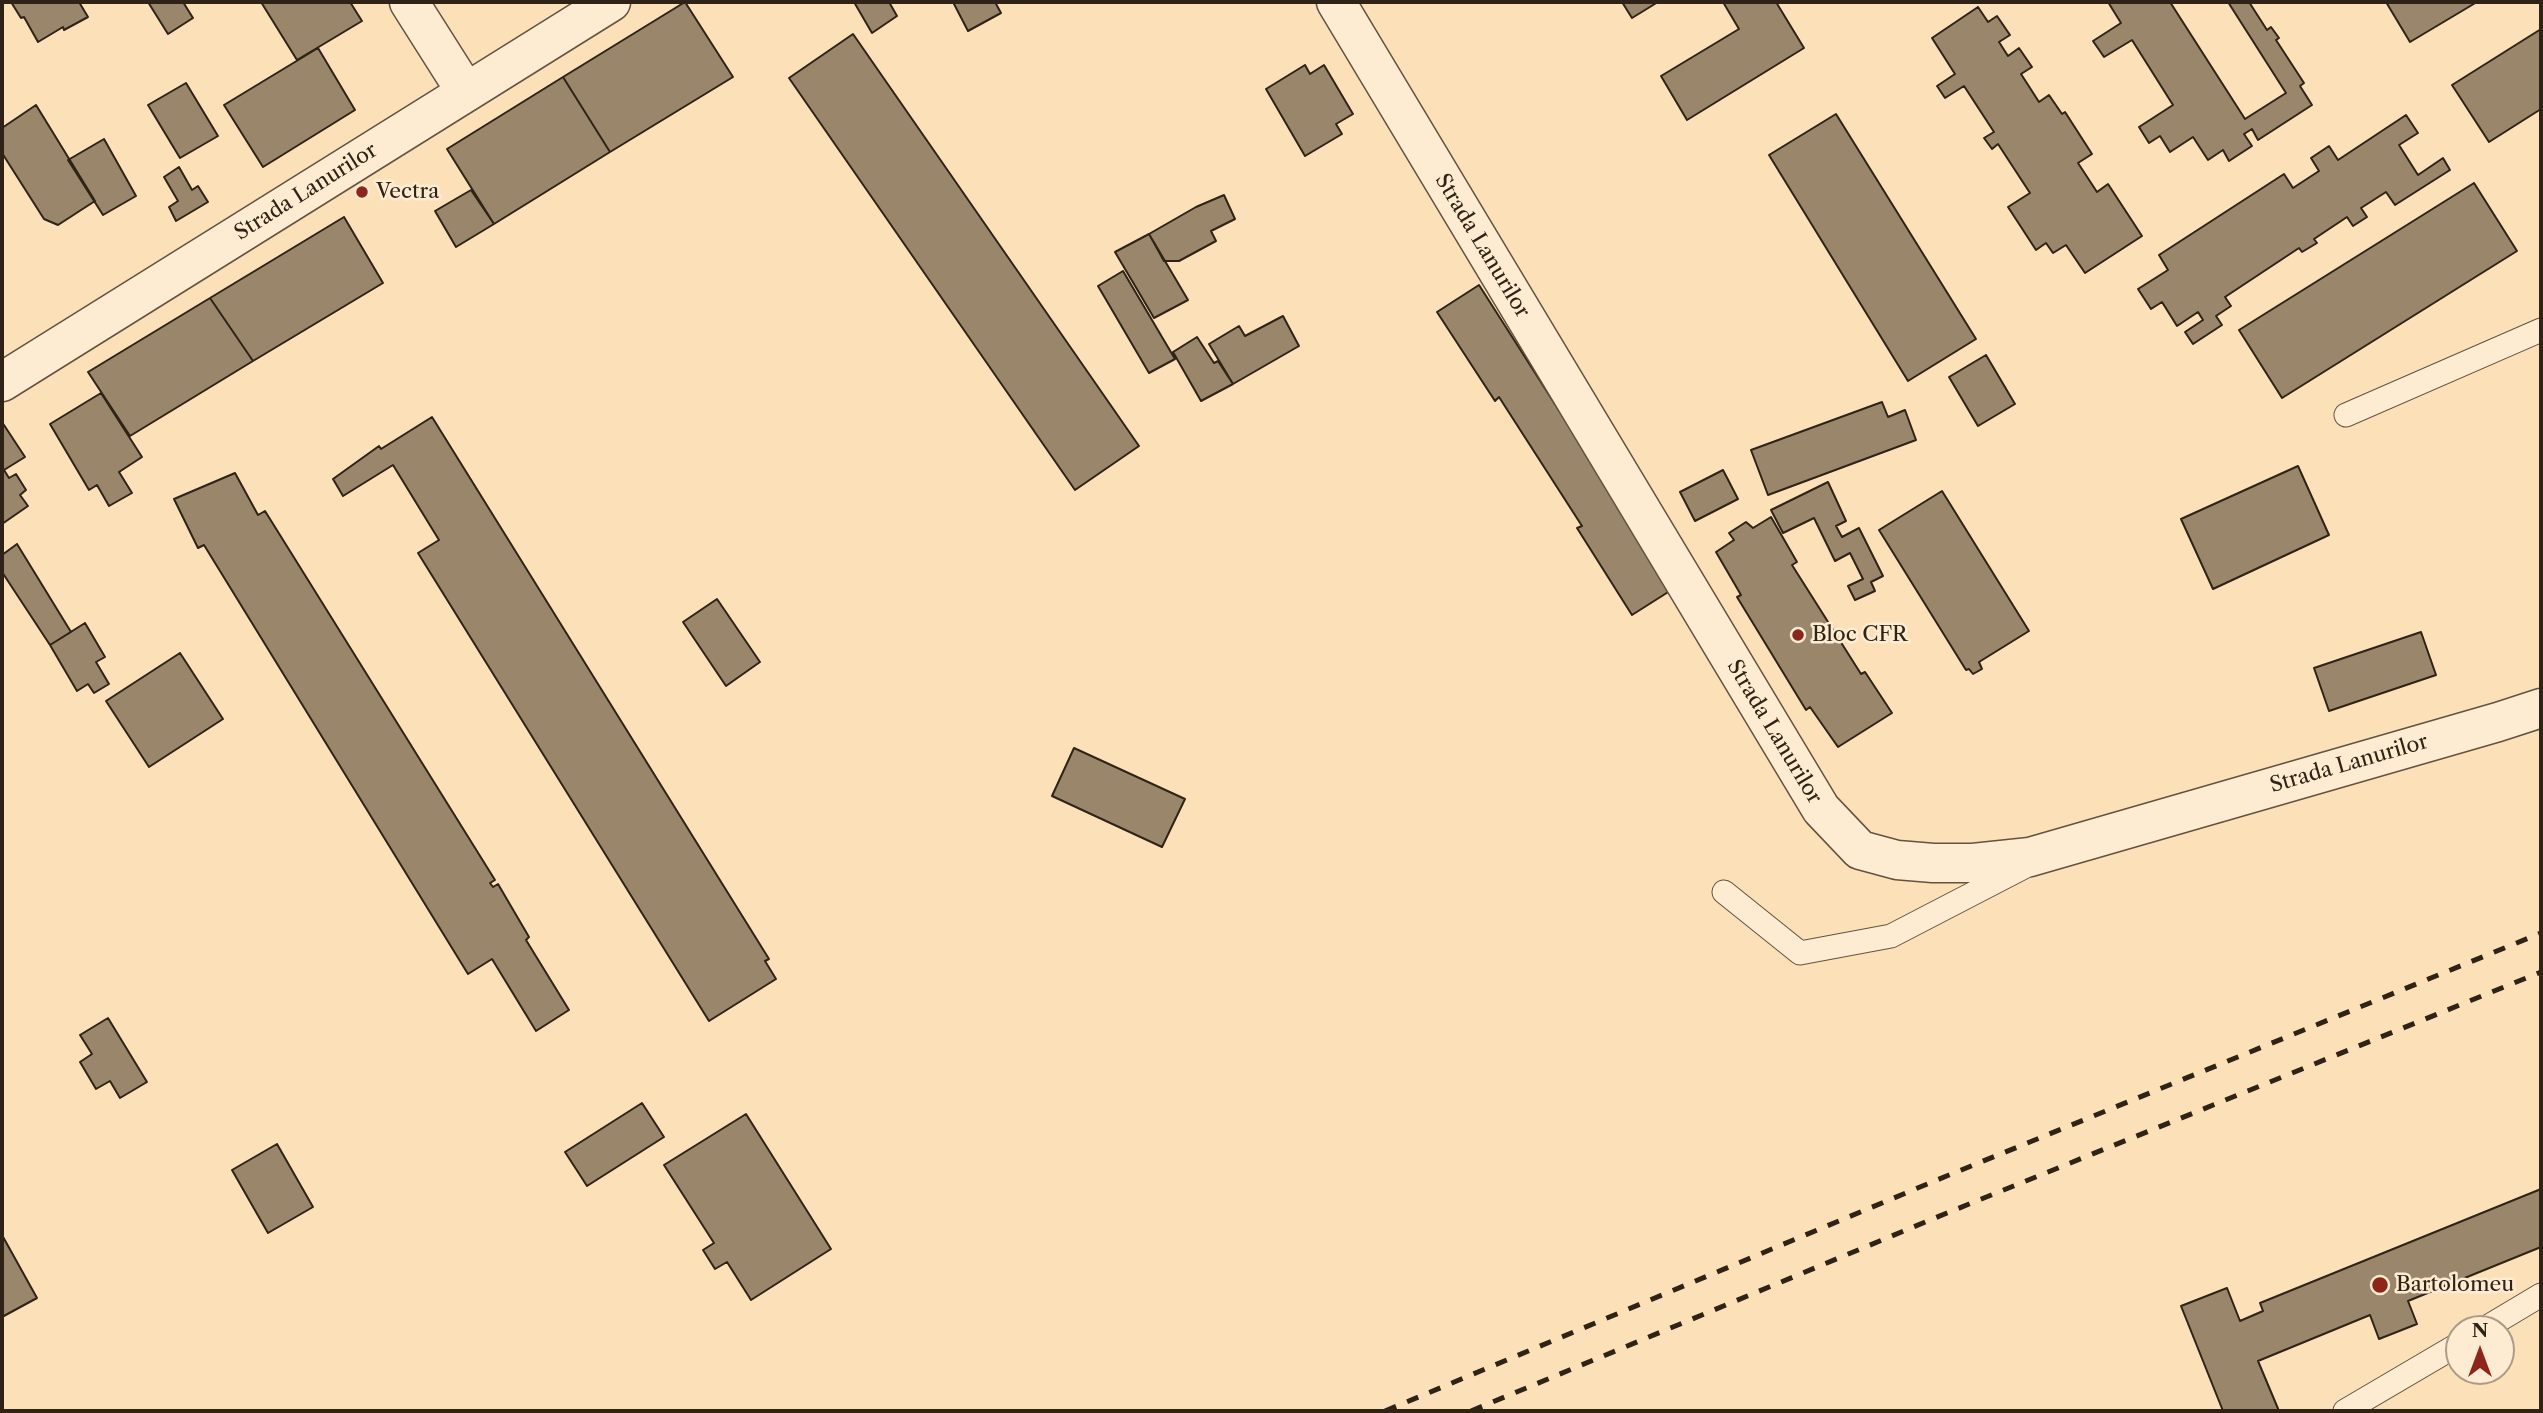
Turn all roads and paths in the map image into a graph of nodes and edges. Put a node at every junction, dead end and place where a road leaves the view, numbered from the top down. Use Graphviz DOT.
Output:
graph roads {
  1 [pos="409,2"];
  2 [pos="611,2"];
  3 [pos="1336,2"];
  4 [pos="466,92"];
  5 [pos="2541,330"];
  6 [pos="2,382"];
  7 [pos="2346,415"];
  8 [pos="2541,708"];
  9 [pos="2060,848"];
  10 [pos="1724,892"];
  11 [pos="2541,1295"];
  12 [pos="2507,1315"];
  13 [pos="2445,1352"];
  14 [pos="2345,1411"];
  1 -- 4 [label="street"];
  2 -- 4 [label="street, Strada Lanurilor"];
  3 -- 9 [label="street, Strada Lanurilor"];
  4 -- 6 [label="street, Strada Lanurilor"];
  5 -- 7 [label="lane"];
  8 -- 9 [label="street, Strada Lanurilor"];
  9 -- 10 [label="lane"];
  11 -- 12 [label="lane"];
  13 -- 14 [label="lane"];
}
